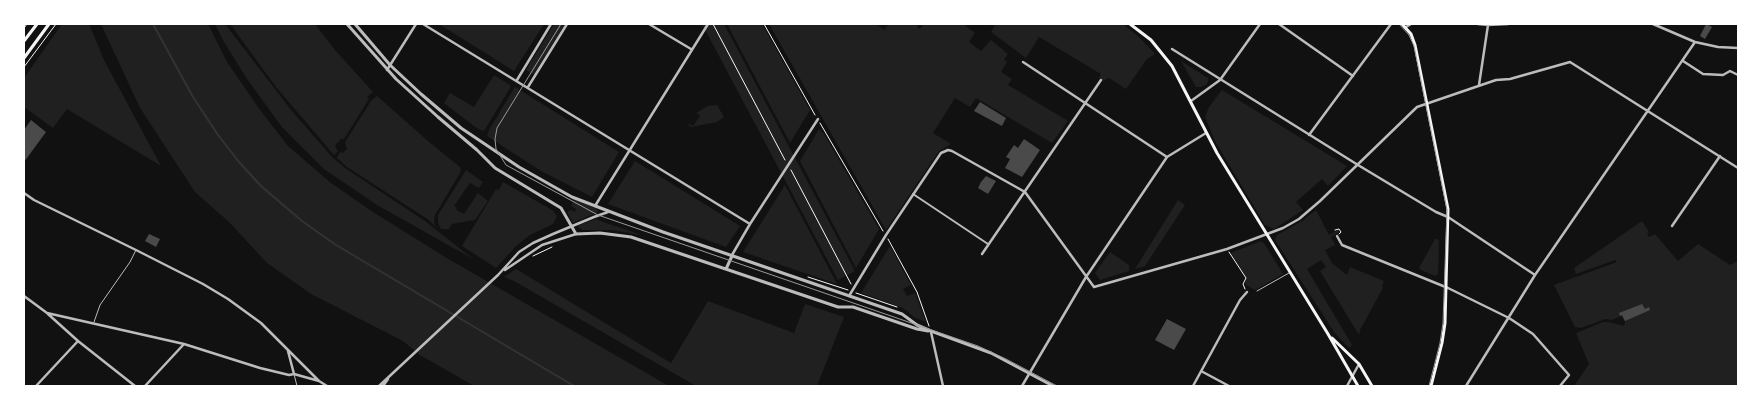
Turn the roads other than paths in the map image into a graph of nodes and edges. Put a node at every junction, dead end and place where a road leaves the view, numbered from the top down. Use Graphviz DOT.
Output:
graph roads {
  1 [pos="37,24"];
  2 [pos="49,24"];
  3 [pos="346,24"];
  4 [pos="355,24"];
  5 [pos="416,24"];
  6 [pos="423,24"];
  7 [pos="551,24"];
  8 [pos="567,24"];
  9 [pos="650,24"];
  10 [pos="708,24"];
  11 [pos="1130,24"];
  12 [pos="1260,24"];
  13 [pos="1279,24"];
  14 [pos="1391,24"];
  15 [pos="1402,24"];
  16 [pos="1411,24"];
  17 [pos="1478,24"];
  18 [pos="1508,24"];
  19 [pos="1653,24"];
  20 [pos="1488,25"];
  21 [pos="1406,28"];
  22 [pos="24,41"];
  23 [pos="1695,42"];
  24 [pos="1738,48"];
  25 [pos="691,49"];
  26 [pos="1172,49"];
  27 [pos="24,58"];
  28 [pos="1683,60"];
  29 [pos="1023,62"];
  30 [pos="390,65"];
  31 [pos="387,70"];
  32 [pos="1738,75"];
  33 [pos="1353,76"];
  34 [pos="516,80"];
  35 [pos="1101,80"];
  36 [pos="1220,80"];
  37 [pos="1479,85"];
  38 [pos="528,87"];
  39 [pos="1191,101"];
  40 [pos="1086,103"];
  41 [pos="1427,103"];
  42 [pos="1648,112"];
  43 [pos="818,119"];
  44 [pos="1206,133"];
  45 [pos="1309,135"];
  46 [pos="629,150"];
  47 [pos="1720,156"];
  48 [pos="1167,157"];
  49 [pos="1358,165"];
  50 [pos="1738,166"];
  51 [pos="1025,192"];
  52 [pos="24,193"];
  53 [pos="913,194"];
  54 [pos="595,206"];
  55 [pos="608,212"];
  56 [pos="1448,217"];
  57 [pos="750,224"];
  58 [pos="571,226"];
  59 [pos="1672,226"];
  60 [pos="576,234"];
  61 [pos="1266,235"];
  62 [pos="1337,236"];
  63 [pos="988,245"];
  64 [pos="136,250"];
  65 [pos="982,254"];
  66 [pos="732,256"];
  67 [pos="726,269"];
  68 [pos="500,273"];
  69 [pos="1290,273"];
  70 [pos="1535,275"];
  71 [pos="1086,278"];
  72 [pos="1447,287"];
  73 [pos="1257,291"];
  74 [pos="1247,292"];
  75 [pos="24,296"];
  76 [pos="849,296"];
  77 [pos="47,313"];
  78 [pos="1510,318"];
  79 [pos="94,322"];
  80 [pos="931,331"];
  81 [pos="1328,334"];
  82 [pos="78,341"];
  83 [pos="184,344"];
  84 [pos="288,350"];
  85 [pos="1359,364"];
  86 [pos="1201,371"];
  87 [pos="294,374"];
  88 [pos="1030,374"];
  89 [pos="389,376"];
  90 [pos="1352,376"];
  91 [pos="319,381"];
  92 [pos="36,386"];
  93 [pos="135,386"];
  94 [pos="145,386"];
  95 [pos="297,386"];
  96 [pos="327,386"];
  97 [pos="379,386"];
  98 [pos="383,386"];
  99 [pos="943,386"];
  100 [pos="1022,386"];
  101 [pos="1053,386"];
  102 [pos="1193,386"];
  103 [pos="1229,386"];
  104 [pos="1347,386"];
  105 [pos="1358,386"];
  106 [pos="1372,386"];
  107 [pos="1431,386"];
  108 [pos="1466,386"];
  109 [pos="1560,386"];
  1 -- 22 [label="main road"];
  2 -- 27 [label="main road"];
  3 -- 31 [label="street"];
  4 -- 30 [label="street"];
  5 -- 30 [label="street"];
  6 -- 34 [label="street"];
  7 -- 34 [label="street"];
  8 -- 38 [label="street"];
  9 -- 25 [label="street"];
  10 -- 25 [label="street"];
  11 -- 39 [label="main road"];
  12 -- 36 [label="street"];
  13 -- 33 [label="street"];
  14 -- 33 [label="street"];
  15 -- 21 [label="main road"];
  16 -- 21 [label="street"];
  17 -- 20 [label="street"];
  18 -- 20 [label="street"];
  19 -- 23 [label="street"];
  20 -- 37 [label="street"];
  21 -- 41 [label="main road"];
  23 -- 24 [label="street"];
  23 -- 28 [label="street"];
  25 -- 46 [label="street"];
  26 -- 36 [label="street"];
  28 -- 32 [label="street"];
  28 -- 42 [label="street"];
  29 -- 40 [label="street"];
  30 -- 31 [label="street"];
  30 -- 54 [label="street"];
  31 -- 58 [label="street"];
  33 -- 45 [label="street"];
  34 -- 38 [label="street"];
  35 -- 40 [label="street"];
  36 -- 39 [label="street"];
  36 -- 45 [label="street"];
  37 -- 41 [label="street"];
  37 -- 42 [label="street"];
  38 -- 46 [label="street"];
  39 -- 44 [label="main road"];
  40 -- 48 [label="street"];
  40 -- 51 [label="street"];
  41 -- 49 [label="street"];
  41 -- 56 [label="main road"];
  42 -- 47 [label="street"];
  42 -- 70 [label="street"];
  43 -- 57 [label="street"];
  44 -- 48 [label="street"];
  44 -- 61 [label="main road"];
  45 -- 49 [label="street"];
  46 -- 54 [label="street"];
  46 -- 57 [label="street"];
  47 -- 50 [label="street"];
  47 -- 59 [label="street"];
  48 -- 71 [label="street"];
  49 -- 56 [label="street"];
  49 -- 61 [label="street"];
  51 -- 53 [label="street"];
  51 -- 63 [label="street"];
  51 -- 71 [label="street"];
  52 -- 64 [label="street"];
  53 -- 63 [label="street"];
  53 -- 76 [label="street"];
  54 -- 55 [label="street"];
  55 -- 58 [label="street"];
  55 -- 66 [label="street"];
  56 -- 70 [label="street"];
  56 -- 72 [label="main road"];
  57 -- 66 [label="street"];
  58 -- 60 [label="street"];
  58 -- 68 [label="street"];
  60 -- 67 [label="street"];
  60 -- 68 [label="street"];
  61 -- 69 [label="main road"];
  61 -- 71 [label="street"];
  62 -- 72 [label="street"];
  63 -- 65 [label="street"];
  64 -- 79 [label="lane"];
  64 -- 84 [label="street"];
  66 -- 67 [label="street"];
  66 -- 76 [label="street"];
  67 -- 80 [label="street"];
  68 -- 89 [label="street"];
  69 -- 73 [label="lane"];
  69 -- 81 [label="main road"];
  70 -- 78 [label="street"];
  71 -- 88 [label="street"];
  72 -- 78 [label="street"];
  72 -- 107 [label="main road"];
  74 -- 86 [label="street"];
  75 -- 77 [label="street"];
  76 -- 80 [label="street"];
  77 -- 79 [label="street"];
  77 -- 82 [label="street"];
  78 -- 108 [label="street"];
  78 -- 109 [label="street"];
  79 -- 83 [label="street"];
  80 -- 88 [label="street"];
  80 -- 99 [label="street"];
  81 -- 85 [label="main road"];
  81 -- 90 [label="main road"];
  82 -- 92 [label="street"];
  82 -- 93 [label="street"];
  83 -- 87 [label="street"];
  83 -- 94 [label="street"];
  84 -- 87 [label="street"];
  84 -- 91 [label="street"];
  85 -- 90 [label="street"];
  85 -- 106 [label="main road"];
  86 -- 102 [label="street"];
  86 -- 103 [label="street"];
  87 -- 91 [label="street"];
  87 -- 95 [label="lane"];
  88 -- 100 [label="street"];
  88 -- 101 [label="street"];
  89 -- 97 [label="street"];
  89 -- 98 [label="street"];
  90 -- 104 [label="street"];
  90 -- 105 [label="main road"];
  91 -- 96 [label="street"];
}
